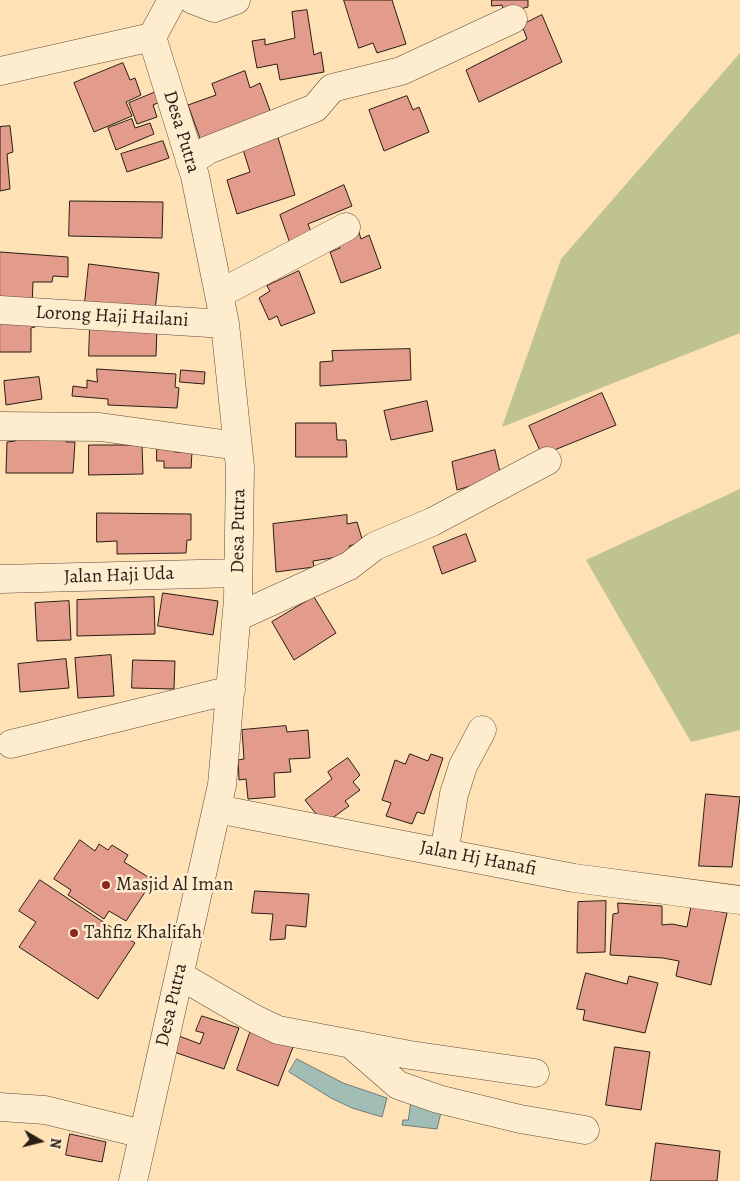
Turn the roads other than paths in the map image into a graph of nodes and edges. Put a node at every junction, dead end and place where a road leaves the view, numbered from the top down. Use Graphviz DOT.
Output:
graph roads {
  1 [pos="172,0"];
  2 [pos="193,0"];
  3 [pos="236,0"];
  4 [pos="513,19"];
  5 [pos="152,37"];
  6 [pos="0,72"];
  7 [pos="190,162"];
  8 [pos="346,227"];
  9 [pos="219,294"];
  10 [pos="0,310"];
  11 [pos="225,324"];
  12 [pos="0,426"];
  13 [pos="238,446"];
  14 [pos="547,461"];
  15 [pos="238,573"];
  16 [pos="0,579"];
  17 [pos="237,618"];
  18 [pos="230,690"];
  19 [pos="482,730"];
  20 [pos="11,744"];
  21 [pos="217,809"];
  22 [pos="444,852"];
  23 [pos="740,900"];
  24 [pos="179,975"];
  25 [pos="352,1045"];
  26 [pos="535,1073"];
  27 [pos="0,1107"];
  28 [pos="585,1130"];
  29 [pos="143,1134"];
  30 [pos="133,1181"];
  1 -- 5 [label="street"];
  2 -- 3 [label="street"];
  4 -- 7 [label="street"];
  5 -- 6 [label="street"];
  5 -- 7 [label="street, Desa Putra"];
  7 -- 9 [label="street, Desa Putra"];
  8 -- 9 [label="street"];
  9 -- 11 [label="street, Desa Putra"];
  10 -- 11 [label="street, Lorong Haji Hailani"];
  11 -- 13 [label="street, Desa Putra"];
  12 -- 13 [label="street"];
  13 -- 15 [label="street, Desa Putra"];
  14 -- 17 [label="street"];
  15 -- 16 [label="street, Jalan Haji Uda"];
  15 -- 17 [label="street, Desa Putra"];
  17 -- 18 [label="street, Desa Putra"];
  18 -- 20 [label="street"];
  18 -- 21 [label="street, Desa Putra"];
  19 -- 22 [label="street"];
  21 -- 22 [label="street, Jalan Hj Hanafi"];
  21 -- 24 [label="street, Desa Putra"];
  22 -- 23 [label="street, Jalan Hj Hanafi"];
  24 -- 25 [label="street"];
  24 -- 29 [label="street, Desa Putra"];
  25 -- 26 [label="street"];
  25 -- 28 [label="street"];
  27 -- 29 [label="street"];
  29 -- 30 [label="street, Desa Putra"];
}
